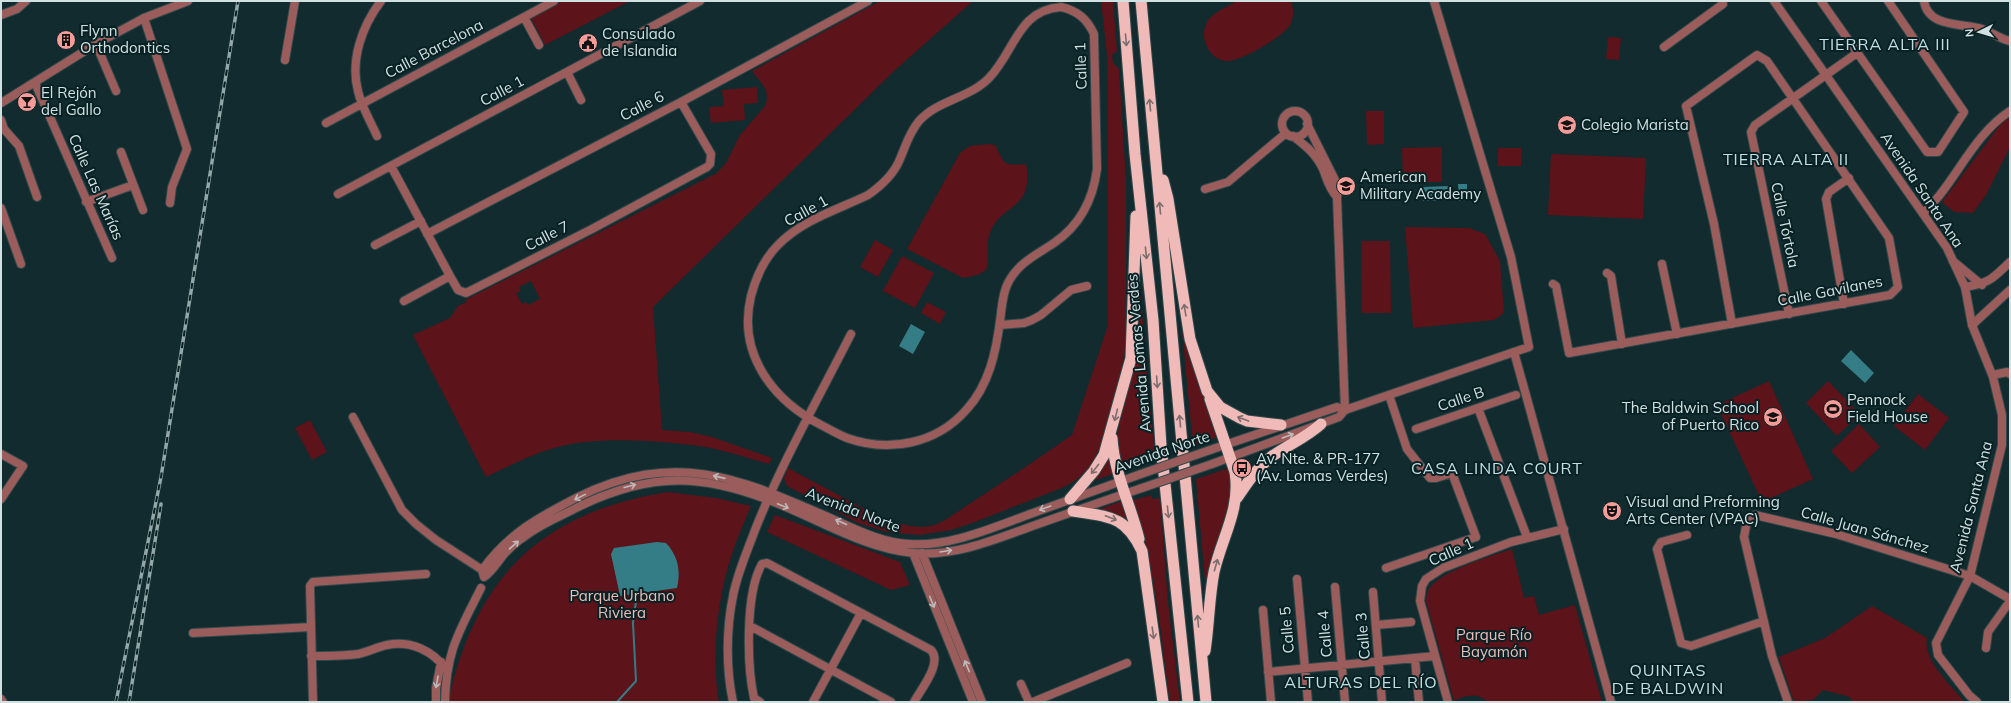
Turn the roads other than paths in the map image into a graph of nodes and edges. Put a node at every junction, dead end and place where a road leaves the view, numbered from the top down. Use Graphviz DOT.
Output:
graph roads {
  1 [pos="26,1"];
  2 [pos="188,1"];
  3 [pos="295,1"];
  4 [pos="381,1"];
  5 [pos="554,1"];
  6 [pos="700,1"];
  7 [pos="868,1"];
  8 [pos="1123,1"];
  9 [pos="1141,1"];
  10 [pos="1434,1"];
  11 [pos="1722,1"];
  12 [pos="1774,1"];
  13 [pos="1821,1"];
  14 [pos="1888,1"];
  15 [pos="1924,1"];
  16 [pos="173,4"];
  17 [pos="1,15"];
  18 [pos="524,17"];
  19 [pos="144,18"];
  20 [pos="2010,41"];
  21 [pos="96,44"];
  22 [pos="539,45"];
  23 [pos="1664,47"];
  24 [pos="1857,53"];
  25 [pos="285,60"];
  26 [pos="567,72"];
  27 [pos="1826,76"];
  28 [pos="35,83"];
  29 [pos="116,91"];
  30 [pos="1793,98"];
  31 [pos="581,100"];
  32 [pos="682,102"];
  33 [pos="1,103"];
  34 [pos="362,104"];
  35 [pos="2010,111"];
  36 [pos="1,120"];
  37 [pos="326,123"];
  38 [pos="1307,124"];
  39 [pos="1290,134"];
  40 [pos="377,136"];
  41 [pos="1154,144"];
  42 [pos="121,152"];
  43 [pos="1135,154"];
  44 [pos="391,166"];
  45 [pos="1849,178"];
  46 [pos="133,185"];
  47 [pos="1205,189"];
  48 [pos="338,194"];
  49 [pos="37,197"];
  50 [pos="1337,197"];
  51 [pos="86,202"];
  52 [pos="170,204"];
  53 [pos="1,208"];
  54 [pos="143,210"];
  55 [pos="1923,214"];
  56 [pos="421,221"];
  57 [pos="427,234"];
  58 [pos="375,245"];
  59 [pos="112,258"];
  60 [pos="1953,260"];
  61 [pos="2010,262"];
  62 [pos="21,264"];
  63 [pos="1662,264"];
  64 [pos="1607,273"];
  65 [pos="450,276"];
  66 [pos="1553,284"];
  67 [pos="1982,284"];
  68 [pos="1087,286"];
  69 [pos="1965,287"];
  70 [pos="2010,290"];
  71 [pos="404,301"];
  72 [pos="1844,304"];
  73 [pos="1789,314"];
  74 [pos="1732,324"];
  75 [pos="1000,325"];
  76 [pos="1972,325"];
  77 [pos="851,334"];
  78 [pos="1677,334"];
  79 [pos="1622,344"];
  80 [pos="1514,352"];
  81 [pos="2010,374"];
  82 [pos="1993,375"];
  83 [pos="1207,391"];
  84 [pos="1389,395"];
  85 [pos="1516,395"];
  86 [pos="1478,408"];
  87 [pos="1345,410"];
  88 [pos="353,417"];
  89 [pos="806,418"];
  90 [pos="1321,424"];
  91 [pos="1281,425"];
  92 [pos="1416,429"];
  93 [pos="1112,434"];
  94 [pos="1225,445"];
  95 [pos="1,454"];
  96 [pos="1230,457"];
  97 [pos="1122,481"];
  98 [pos="1126,493"];
  99 [pos="769,496"];
  100 [pos="1237,498"];
  101 [pos="1070,499"];
  102 [pos="1,500"];
  103 [pos="1073,512"];
  104 [pos="1564,529"];
  105 [pos="1687,536"];
  106 [pos="1527,537"];
  107 [pos="919,544"];
  108 [pos="911,549"];
  109 [pos="1142,551"];
  110 [pos="922,553"];
  111 [pos="1386,568"];
  112 [pos="426,574"];
  113 [pos="1970,576"];
  114 [pos="1297,579"];
  115 [pos="1335,587"];
  116 [pos="481,588"];
  117 [pos="1373,592"];
  118 [pos="2010,600"];
  119 [pos="1263,610"];
  120 [pos="861,613"];
  121 [pos="1411,622"];
  122 [pos="1764,622"];
  123 [pos="1376,624"];
  124 [pos="750,626"];
  125 [pos="311,628"];
  126 [pos="193,633"];
  127 [pos="1986,648"];
  128 [pos="312,656"];
  129 [pos="1435,656"];
  130 [pos="1415,659"];
  131 [pos="441,662"];
  132 [pos="1379,662"];
  133 [pos="1127,663"];
  134 [pos="1342,666"];
  135 [pos="831,669"];
  136 [pos="1305,669"];
  137 [pos="447,670"];
  138 [pos="1268,672"];
  139 [pos="1203,673"];
  140 [pos="1022,684"];
  141 [pos="1,699"];
  142 [pos="3,702"];
  143 [pos="313,702"];
  144 [pos="436,702"];
  145 [pos="445,702"];
  146 [pos="733,702"];
  147 [pos="760,702"];
  148 [pos="813,702"];
  149 [pos="891,702"];
  150 [pos="914,702"];
  151 [pos="973,702"];
  152 [pos="982,702"];
  153 [pos="1029,702"];
  154 [pos="1033,702"];
  155 [pos="1163,702"];
  156 [pos="1188,702"];
  157 [pos="1206,702"];
  158 [pos="1270,702"];
  159 [pos="1308,702"];
  160 [pos="1345,702"];
  161 [pos="1382,702"];
  162 [pos="1419,702"];
  163 [pos="1448,702"];
  164 [pos="1611,702"];
  165 [pos="1788,702"];
  166 [pos="1977,702"];
  1 -- 17 [label="street"];
  2 -- 16 [label="street"];
  3 -- 25 [label="street"];
  4 -- 34 [label="street"];
  5 -- 18 [label="street, Calle Barcelona"];
  6 -- 26 [label="street, Calle 1"];
  7 -- 32 [label="street, Calle 6"];
  8 -- 43 [label="highway, Avenida Lomas Verdes, one-way"];
  41 -- 9 [label="highway, one-way"];
  10 -- 80 [label="street, Avenida Norte"];
  11 -- 23 [label="street"];
  12 -- 27 [label="street, Avenida Santa Ana"];
  13 -- 24 [label="street"];
  14 -- 24 [label="street"];
  15 -- 20 [label="street"];
  16 -- 19 [label="street"];
  18 -- 22 [label="street"];
  18 -- 34 [label="street, Calle Barcelona"];
  19 -- 21 [label="street"];
  19 -- 52 [label="street"];
  21 -- 28 [label="street"];
  21 -- 29 [label="street"];
  24 -- 27 [label="street, Calle Tórtola"];
  26 -- 31 [label="street"];
  26 -- 44 [label="street, Calle 1"];
  27 -- 30 [label="street, Calle Tórtola"];
  27 -- 55 [label="street, Avenida Santa Ana"];
  28 -- 33 [label="street"];
  28 -- 51 [label="street, Calle Las Marías"];
  30 -- 45 [label="street, Calle Gavilanes"];
  30 -- 73 [label="street, Calle Tórtola"];
  30 -- 74 [label="street, Calle Gavilanes"];
  32 -- 57 [label="street, Calle 6"];
  32 -- 65 [label="street, Calle 7"];
  34 -- 37 [label="street, Calle Barcelona"];
  34 -- 40 [label="street"];
  35 -- 55 [label="street"];
  36 -- 49 [label="street"];
  38 -- 39 [label="street"];
  38 -- 39 [label="street"];
  38 -- 50 [label="street"];
  39 -- 47 [label="street"];
  39 -- 50 [label="street"];
  83 -- 41 [label="highway, one-way"];
  139 -- 41 [label="highway, one-way"];
  42 -- 46 [label="street"];
  43 -- 93 [label="highway, one-way"];
  43 -- 156 [label="highway, Avenida Lomas Verdes, one-way"];
  44 -- 48 [label="street, Calle 1"];
  44 -- 56 [label="street, Calle 7"];
  45 -- 72 [label="street"];
  45 -- 72 [label="street, Calle Gavilanes"];
  46 -- 51 [label="street"];
  46 -- 54 [label="street"];
  50 -- 87 [label="street"];
  51 -- 59 [label="street, Calle Las Marías"];
  53 -- 62 [label="street"];
  55 -- 60 [label="street, Avenida Santa Ana"];
  56 -- 57 [label="street, Calle 7"];
  56 -- 58 [label="street"];
  57 -- 65 [label="street, Calle 7"];
  60 -- 67 [label="street"];
  60 -- 69 [label="street, Avenida Santa Ana"];
  61 -- 67 [label="street"];
  63 -- 78 [label="street"];
  64 -- 79 [label="street"];
  65 -- 71 [label="street"];
  66 -- 79 [label="street, Calle Gavilanes"];
  67 -- 69 [label="street"];
  68 -- 75 [label="street"];
  69 -- 76 [label="street, Avenida Santa Ana"];
  70 -- 76 [label="street"];
  72 -- 73 [label="street, Calle Gavilanes"];
  73 -- 74 [label="street, Calle Gavilanes"];
  74 -- 78 [label="street, Calle Gavilanes"];
  75 -- 89 [label="street, Calle 1"];
  75 -- 89 [label="street, Calle 1"];
  76 -- 82 [label="street, Avenida Santa Ana"];
  77 -- 89 [label="street"];
  78 -- 79 [label="street, Calle Gavilanes"];
  80 -- 84 [label="street, Avenida Norte"];
  80 -- 104 [label="street"];
  81 -- 82 [label="street"];
  82 -- 113 [label="street, Avenida Santa Ana"];
  91 -- 83 [label="highway, one-way"];
  83 -- 94 [label="highway"];
  84 -- 87 [label="street, Avenida Norte"];
  84 -- 111 [label="street"];
  85 -- 86 [label="street, Calle B"];
  86 -- 92 [label="street, Calle B"];
  86 -- 106 [label="street"];
  87 -- 90 [label="street, Avenida Norte"];
  87 -- 91 [label="street, Avenida Norte"];
  88 -- 99 [label="street, Avenida Norte"];
  89 -- 99 [label="street"];
  96 -- 90 [label="street, Avenida Norte, one-way"];
  90 -- 100 [label="highway"];
  91 -- 94 [label="street, Avenida Norte"];
  93 -- 97 [label="highway"];
  93 -- 101 [label="highway, one-way"];
  94 -- 96 [label="highway"];
  94 -- 97 [label="street, Avenida Norte, bridge"];
  95 -- 102 [label="street"];
  96 -- 98 [label="street, Avenida Norte, bridge"];
  96 -- 100 [label="highway"];
  97 -- 98 [label="highway"];
  97 -- 101 [label="street, Avenida Norte"];
  98 -- 103 [label="street, Avenida Norte"];
  98 -- 109 [label="highway"];
  99 -- 108 [label="street, Avenida Norte"];
  99 -- 146 [label="street"];
  139 -- 100 [label="highway, one-way"];
  101 -- 107 [label="street, Avenida Norte, one-way"];
  103 -- 109 [label="highway, one-way"];
  110 -- 103 [label="street, Avenida Norte, one-way"];
  104 -- 106 [label="street, Calle 1"];
  104 -- 164 [label="street"];
  105 -- 122 [label="street"];
  106 -- 129 [label="street, Calle 1"];
  107 -- 108 [label="street, Avenida Norte"];
  107 -- 110 [label="street"];
  108 -- 110 [label="street, Avenida Norte"];
  108 -- 151 [label="street, one-way"];
  109 -- 155 [label="highway, one-way"];
  152 -- 110 [label="street, one-way"];
  112 -- 125 [label="street"];
  113 -- 118 [label="street"];
  113 -- 122 [label="street, Calle Juan Sánchez"];
  113 -- 166 [label="street, Avenida Santa Ana"];
  114 -- 136 [label="street, Calle 5"];
  115 -- 134 [label="street, Calle 4"];
  116 -- 137 [label="street"];
  117 -- 123 [label="street, Calle 3"];
  118 -- 127 [label="street"];
  119 -- 138 [label="street"];
  120 -- 124 [label="street"];
  120 -- 135 [label="street"];
  120 -- 150 [label="street"];
  121 -- 123 [label="street"];
  122 -- 165 [label="street, Calle Juan Sánchez"];
  123 -- 132 [label="street, Calle 3"];
  124 -- 135 [label="street"];
  124 -- 147 [label="street"];
  125 -- 126 [label="street"];
  125 -- 128 [label="street"];
  128 -- 131 [label="street"];
  128 -- 143 [label="street"];
  129 -- 130 [label="street"];
  129 -- 163 [label="street, Calle 1"];
  130 -- 132 [label="street"];
  130 -- 162 [label="street"];
  131 -- 137 [label="street"];
  131 -- 144 [label="street, one-way"];
  132 -- 134 [label="street"];
  132 -- 161 [label="street, Calle 3"];
  133 -- 154 [label="street"];
  134 -- 136 [label="street"];
  134 -- 160 [label="street, Calle 4"];
  135 -- 148 [label="street"];
  135 -- 149 [label="street"];
  136 -- 138 [label="street"];
  136 -- 159 [label="street, Calle 5"];
  137 -- 145 [label="street"];
  138 -- 158 [label="street"];
  139 -- 157 [label="highway"];
  140 -- 153 [label="street"];
  141 -- 142 [label="street"];
}
